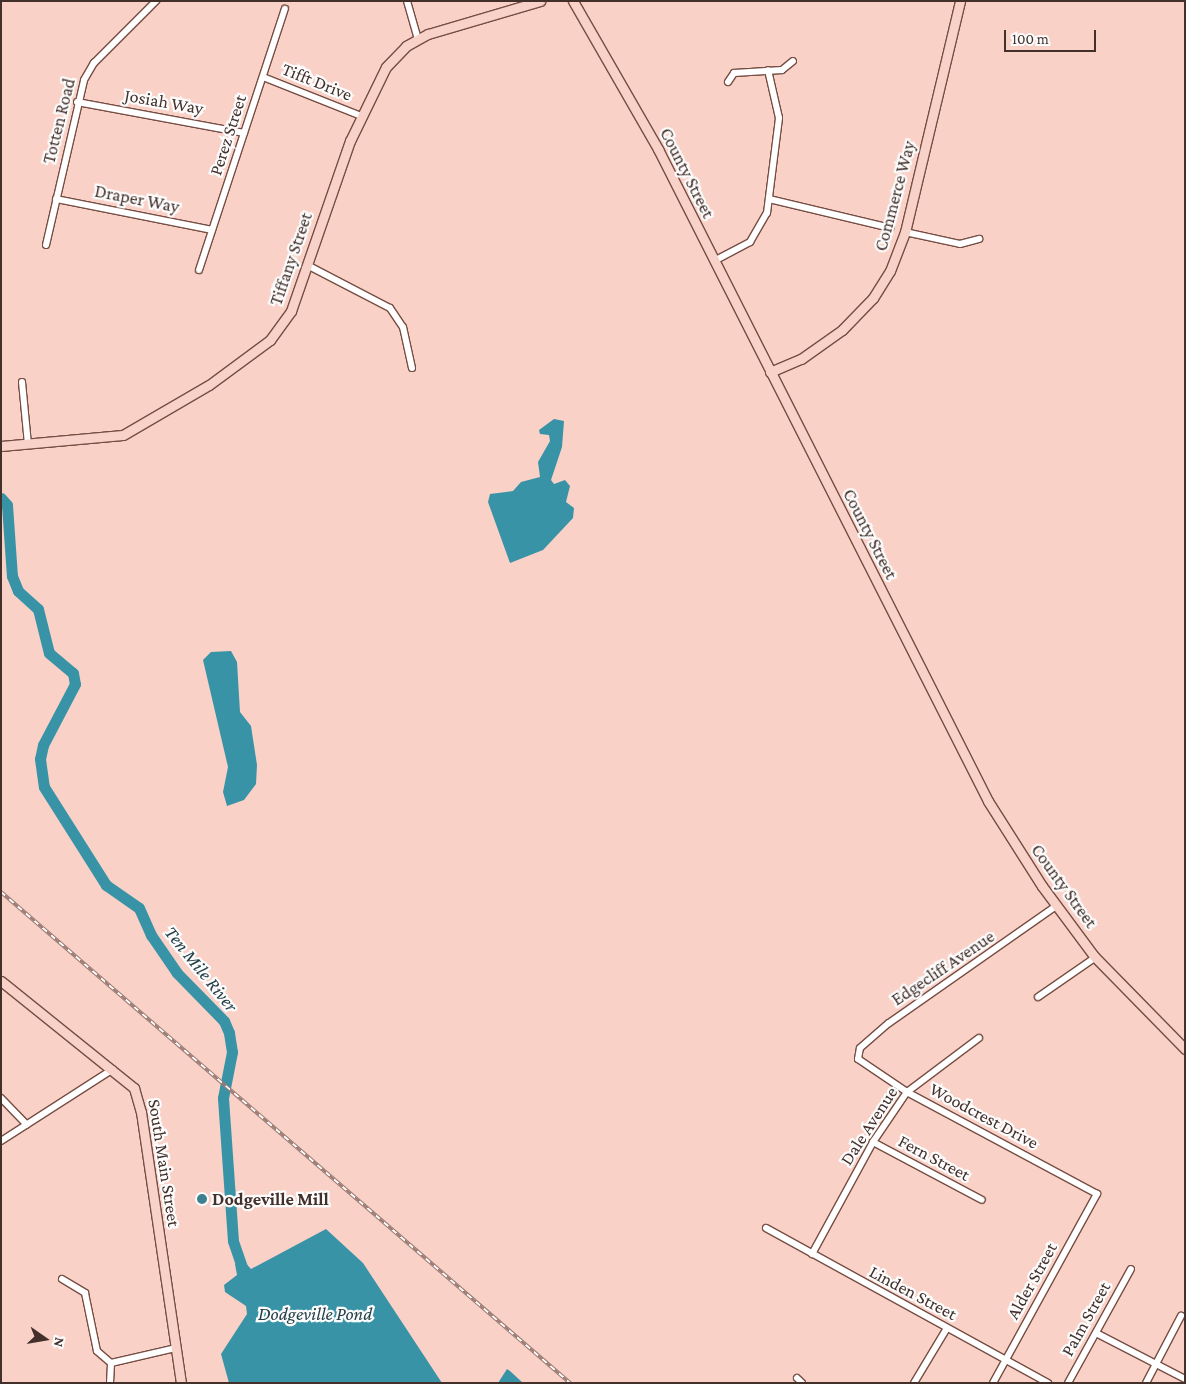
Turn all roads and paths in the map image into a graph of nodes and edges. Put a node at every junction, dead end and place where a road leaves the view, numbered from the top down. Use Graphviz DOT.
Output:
graph roads {
  1 [pos="156,1"];
  2 [pos="407,1"];
  3 [pos="540,1"];
  4 [pos="573,1"];
  5 [pos="960,1"];
  6 [pos="285,9"];
  7 [pos="418,39"];
  8 [pos="793,61"];
  9 [pos="768,70"];
  10 [pos="263,77"];
  11 [pos="728,82"];
  12 [pos="78,102"];
  13 [pos="361,116"];
  14 [pos="244,132"];
  15 [pos="56,199"];
  16 [pos="769,199"];
  17 [pos="892,228"];
  18 [pos="212,230"];
  19 [pos="905,232"];
  20 [pos="979,239"];
  21 [pos="46,245"];
  22 [pos="714,261"];
  23 [pos="306,265"];
  24 [pos="199,270"];
  25 [pos="412,368"];
  26 [pos="770,372"];
  27 [pos="22,382"];
  28 [pos="28,444"];
  29 [pos="1,446"];
  30 [pos="1056,906"];
  31 [pos="1096,957"];
  32 [pos="1,981"];
  33 [pos="1038,997"];
  34 [pos="979,1038"];
  35 [pos="1185,1049"];
  36 [pos="859,1061"];
  37 [pos="113,1069"];
  38 [pos="907,1092"];
  39 [pos="1,1098"];
  40 [pos="27,1125"];
  41 [pos="1,1141"];
  42 [pos="873,1142"];
  43 [pos="1097,1194"];
  44 [pos="982,1200"];
  45 [pos="766,1228"];
  46 [pos="812,1254"];
  47 [pos="1131,1269"];
  48 [pos="62,1279"];
  49 [pos="1181,1316"];
  50 [pos="947,1328"];
  51 [pos="1096,1333"];
  52 [pos="176,1348"];
  53 [pos="1006,1359"];
  54 [pos="111,1363"];
  55 [pos="1156,1364"];
  56 [pos="1185,1379"];
  57 [pos="110,1383"];
  58 [pos="181,1383"];
  59 [pos="914,1383"];
  60 [pos="993,1383"];
  61 [pos="1048,1383"];
  62 [pos="1068,1383"];
  63 [pos="1146,1383"];
  1 -- 12 [label="street, Totten Road"];
  2 -- 7 [label="street"];
  3 -- 7 [label="main road, Tiffany Street"];
  4 -- 22 [label="main road, County Street"];
  5 -- 19 [label="main road, Commerce Way"];
  6 -- 10 [label="street, Perez Street"];
  7 -- 13 [label="main road, Tiffany Street"];
  8 -- 9 [label="street"];
  9 -- 11 [label="street"];
  9 -- 16 [label="street"];
  10 -- 13 [label="street, Tifft Drive"];
  10 -- 14 [label="street, Perez Street"];
  12 -- 14 [label="street, Josiah Way"];
  12 -- 15 [label="street, Totten Road"];
  13 -- 23 [label="main road, Tiffany Street"];
  14 -- 18 [label="street, Perez Street"];
  15 -- 18 [label="street, Draper Way"];
  15 -- 21 [label="street, Totten Road"];
  16 -- 17 [label="street"];
  16 -- 22 [label="street"];
  18 -- 24 [label="street, Perez Street"];
  19 -- 20 [label="street"];
  19 -- 26 [label="main road, Commerce Way"];
  22 -- 26 [label="main road, County Street"];
  23 -- 25 [label="street"];
  23 -- 28 [label="main road, Tiffany Street"];
  26 -- 30 [label="main road, County Street"];
  27 -- 28 [label="street"];
  28 -- 29 [label="main road, Tiffany Street"];
  30 -- 31 [label="main road, County Street"];
  30 -- 36 [label="street, Edgecliff Avenue"];
  31 -- 33 [label="street"];
  31 -- 35 [label="main road, County Street"];
  32 -- 37 [label="main road, South Main Street"];
  34 -- 38 [label="street, Dale Avenue"];
  36 -- 38 [label="street, Woodcrest Drive"];
  37 -- 40 [label="street"];
  37 -- 52 [label="main road, South Main Street"];
  38 -- 42 [label="street, Dale Avenue"];
  38 -- 43 [label="street, Woodcrest Drive"];
  39 -- 40 [label="street"];
  40 -- 41 [label="street"];
  42 -- 44 [label="street, Fern Street"];
  42 -- 46 [label="street, Dale Avenue"];
  43 -- 53 [label="street, Alder Street"];
  45 -- 46 [label="street, Linden Street"];
  46 -- 50 [label="street, Linden Street"];
  47 -- 51 [label="street, Palm Street"];
  48 -- 54 [label="street"];
  49 -- 55 [label="street"];
  50 -- 53 [label="street, Linden Street"];
  50 -- 59 [label="street"];
  51 -- 55 [label="street"];
  51 -- 62 [label="street, Palm Street"];
  52 -- 54 [label="street"];
  52 -- 58 [label="main road, South Main Street"];
  53 -- 60 [label="street, Alder Street"];
  53 -- 61 [label="street, Linden Street"];
  54 -- 57 [label="street"];
  55 -- 56 [label="street"];
  55 -- 63 [label="street"];
}
